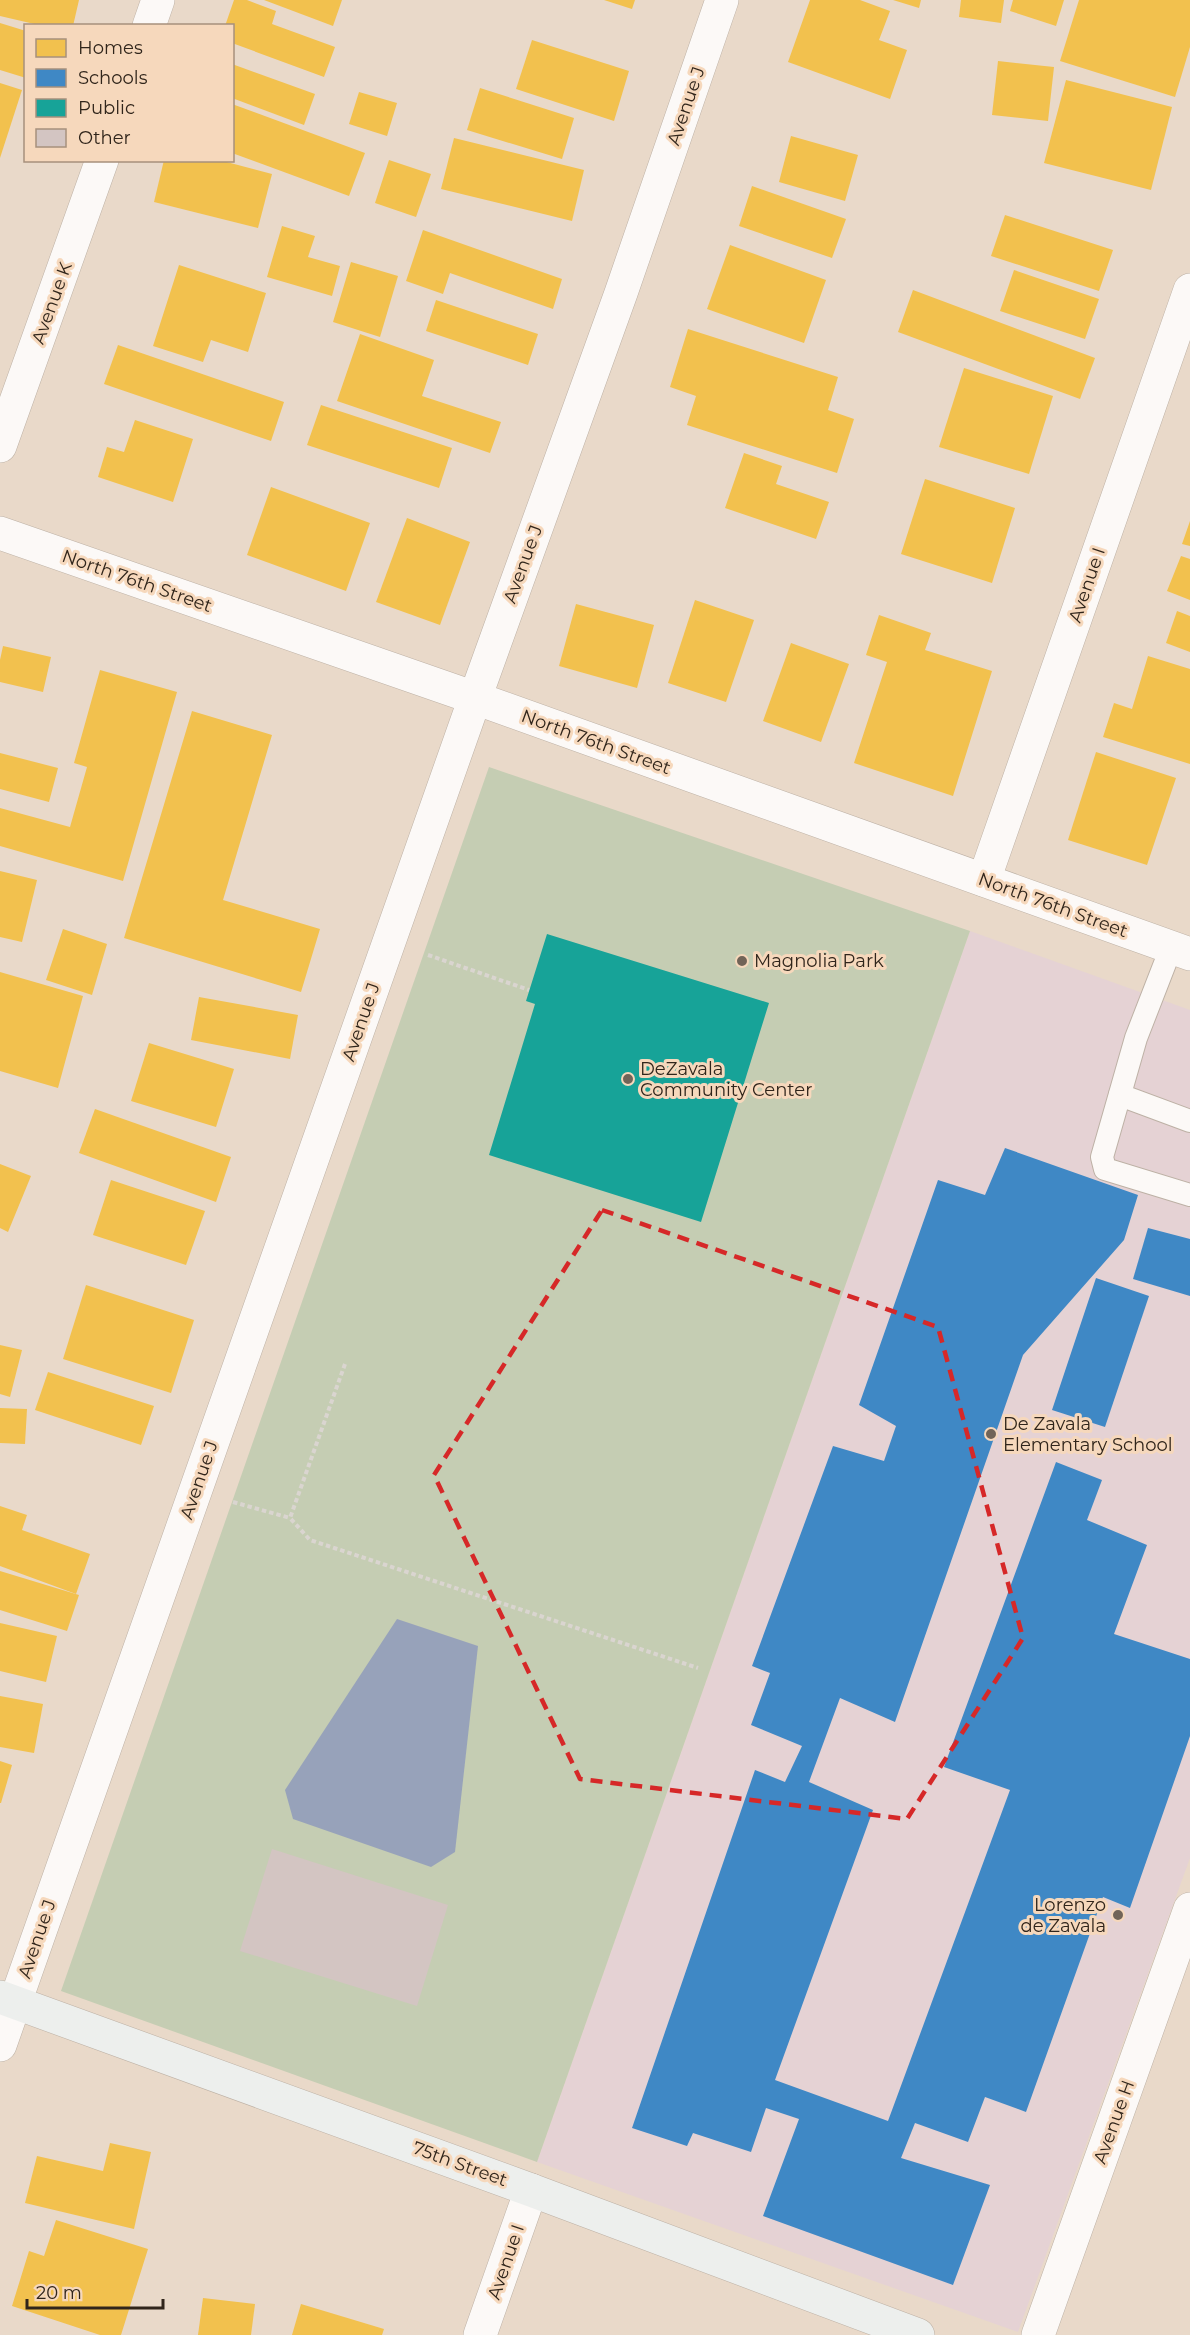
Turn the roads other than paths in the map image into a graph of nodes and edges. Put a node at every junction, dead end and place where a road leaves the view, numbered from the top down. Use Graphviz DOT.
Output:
graph roads {
  1 [pos="158,0"];
  2 [pos="722,0"];
  3 [pos="150,24"];
  4 [pos="101,162"];
  5 [pos="1190,290"];
  6 [pos="0,446"];
  7 [pos="0,533"];
  8 [pos="475,698"];
  9 [pos="984,880"];
  10 [pos="1180,951"];
  11 [pos="1120,1095"];
  12 [pos="1190,1121"];
  13 [pos="1190,1195"];
  14 [pos="1190,1909"];
  15 [pos="7,1999"];
  16 [pos="0,2045"];
  17 [pos="531,2190"];
  18 [pos="480,2335"];
  19 [pos="918,2335"];
  20 [pos="1038,2335"];
  1 -- 3 [label="street"];
  2 -- 8 [label="street, Avenue J"];
  4 -- 6 [label="street, Avenue K"];
  5 -- 9 [label="street, Avenue I"];
  7 -- 8 [label="street, North 76th Street"];
  8 -- 9 [label="street, North 76th Street"];
  8 -- 15 [label="street, Avenue J"];
  9 -- 10 [label="street, North 76th Street"];
  10 -- 11 [label="lane"];
  11 -- 12 [label="lane"];
  11 -- 13 [label="lane"];
  14 -- 20 [label="street, Avenue H"];
  15 -- 16 [label="street, Avenue J"];
  15 -- 17 [label="main road, 75th Street"];
  17 -- 18 [label="street, Avenue I"];
  17 -- 19 [label="main road, 75th Street"];
}
